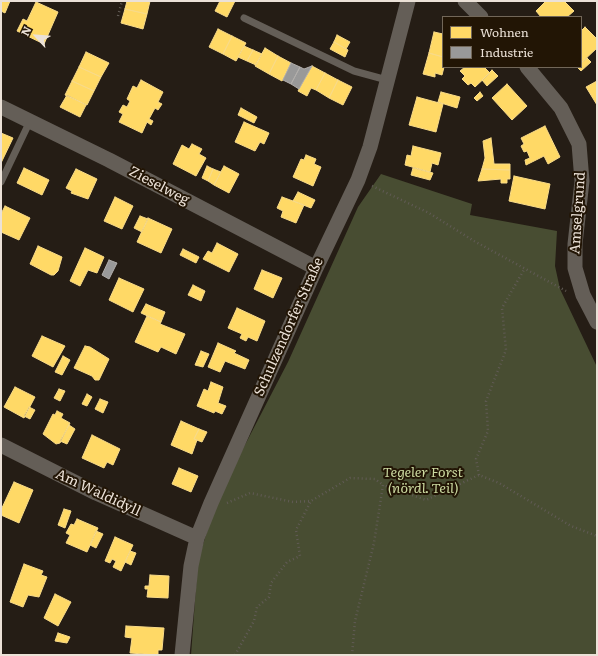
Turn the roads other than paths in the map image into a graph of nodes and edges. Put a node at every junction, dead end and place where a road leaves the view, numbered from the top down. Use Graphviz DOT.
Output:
graph roads {
  1 [pos="408,1"];
  2 [pos="465,1"];
  3 [pos="480,16"];
  4 [pos="244,18"];
  5 [pos="528,68"];
  6 [pos="387,80"];
  7 [pos="1,107"];
  8 [pos="30,121"];
  9 [pos="1,182"];
  10 [pos="316,268"];
  11 [pos="595,314"];
  12 [pos="1,445"];
  13 [pos="197,538"];
  14 [pos="182,655"];
  1 -- 6 [label="street, Schulzendorfer Straße"];
  2 -- 3 [label="street"];
  4 -- 6 [label="lane"];
  5 -- 11 [label="street, Amselgrund"];
  6 -- 10 [label="street, Schulzendorfer Straße"];
  7 -- 8 [label="street, Zieselweg"];
  8 -- 9 [label="lane"];
  8 -- 10 [label="street, Zieselweg"];
  10 -- 13 [label="street, Schulzendorfer Straße"];
  12 -- 13 [label="street, Am Waldidyll"];
  13 -- 14 [label="street, Schulzendorfer Straße"];
}
